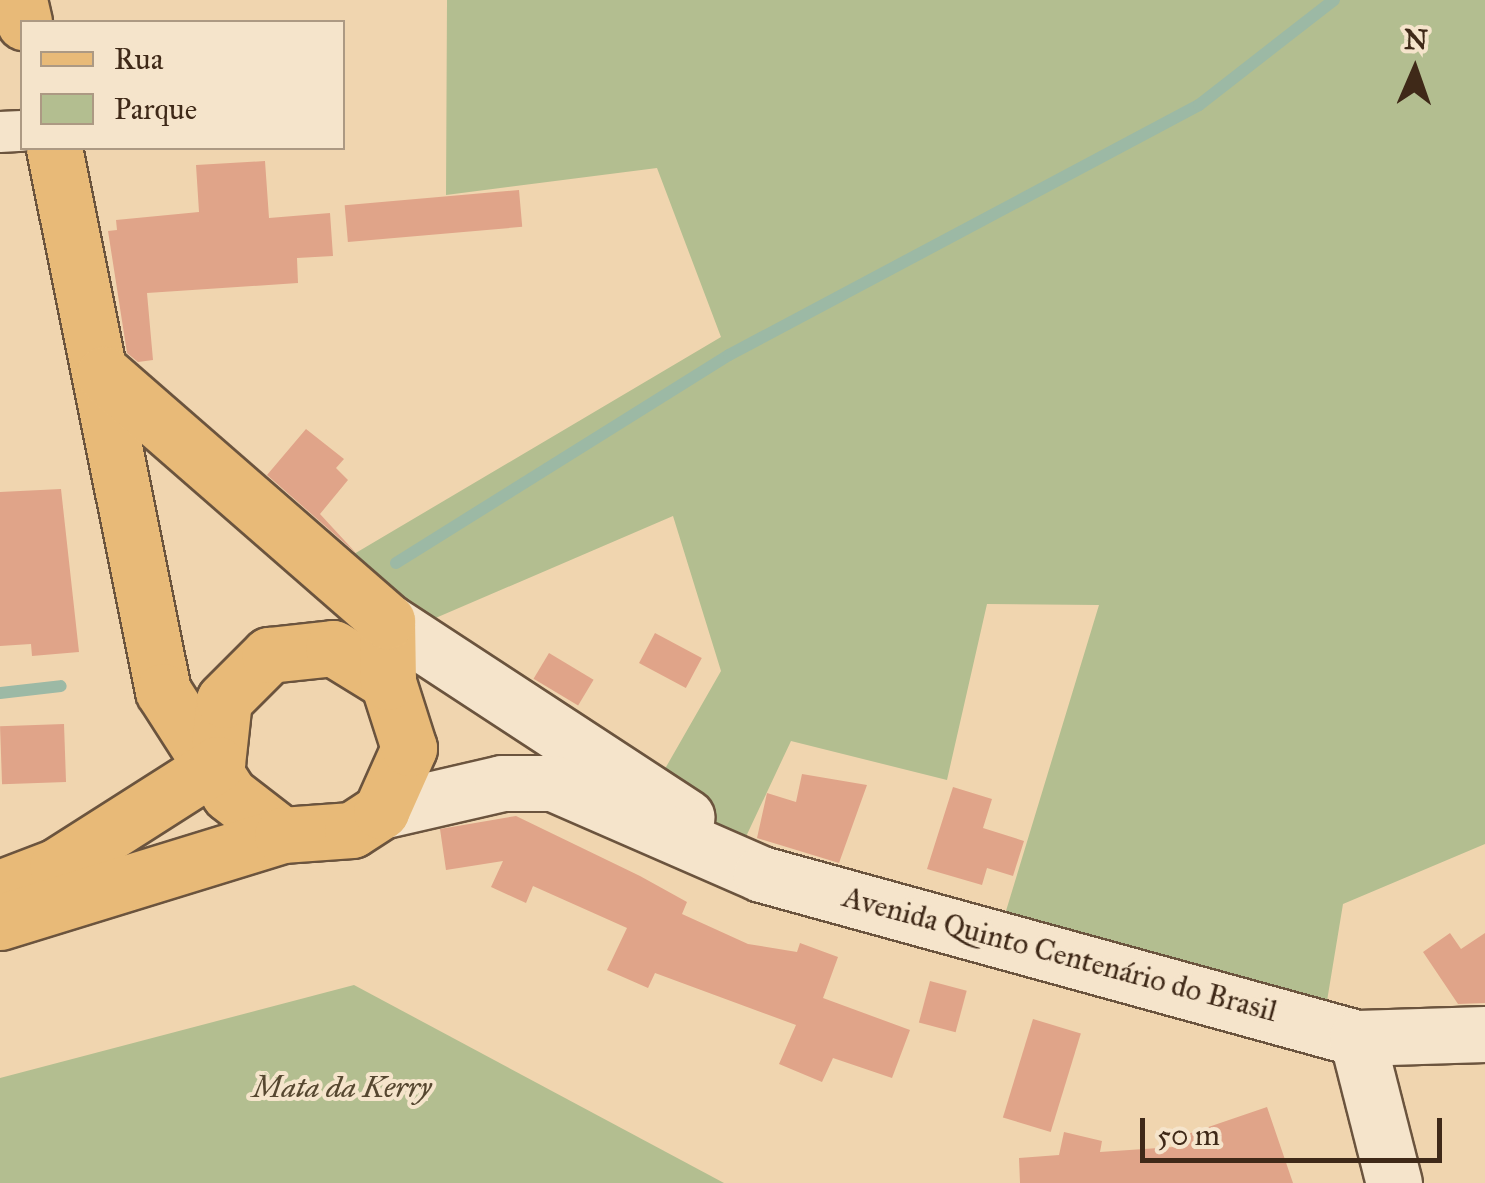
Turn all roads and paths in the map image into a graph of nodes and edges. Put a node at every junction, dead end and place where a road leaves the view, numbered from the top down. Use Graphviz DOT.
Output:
graph roads {
  1 [pos="54,150"];
  2 [pos="104,374"];
  3 [pos="388,621"];
  4 [pos="476,678"];
  5 [pos="388,682"];
  6 [pos="164,692"];
  7 [pos="217,764"];
  8 [pos="381,810"];
  9 [pos="131,820"];
  10 [pos="282,834"];
  11 [pos="761,874"];
  12 [pos="0,888"];
  13 [pos="0,922"];
  14 [pos="1485,1034"];
  15 [pos="1358,1038"];
  16 [pos="1394,1183"];
  1 -- 2 [label="main road"];
  2 -- 3 [label="main road"];
  2 -- 6 [label="main road"];
  3 -- 4 [label="street, Avenida Quinto Centenário do Brasil"];
  3 -- 5 [label="main road"];
  4 -- 5 [label="street"];
  4 -- 11 [label="street, Avenida Quinto Centenário do Brasil"];
  5 -- 7 [label="main road"];
  5 -- 8 [label="main road"];
  6 -- 7 [label="main road"];
  6 -- 9 [label="main road"];
  7 -- 9 [label="main road"];
  7 -- 10 [label="main road"];
  8 -- 10 [label="main road, Avenida Quinto Centenário do Brasil"];
  8 -- 11 [label="street, Avenida Quinto Centenário do Brasil"];
  9 -- 12 [label="main road"];
  10 -- 13 [label="main road, Avenida Quinto Centenário do Brasil"];
  11 -- 15 [label="street, Avenida Quinto Centenário do Brasil"];
  14 -- 15 [label="street, Avenida Quinto Centenário do Brasil"];
  15 -- 16 [label="street"];
}
